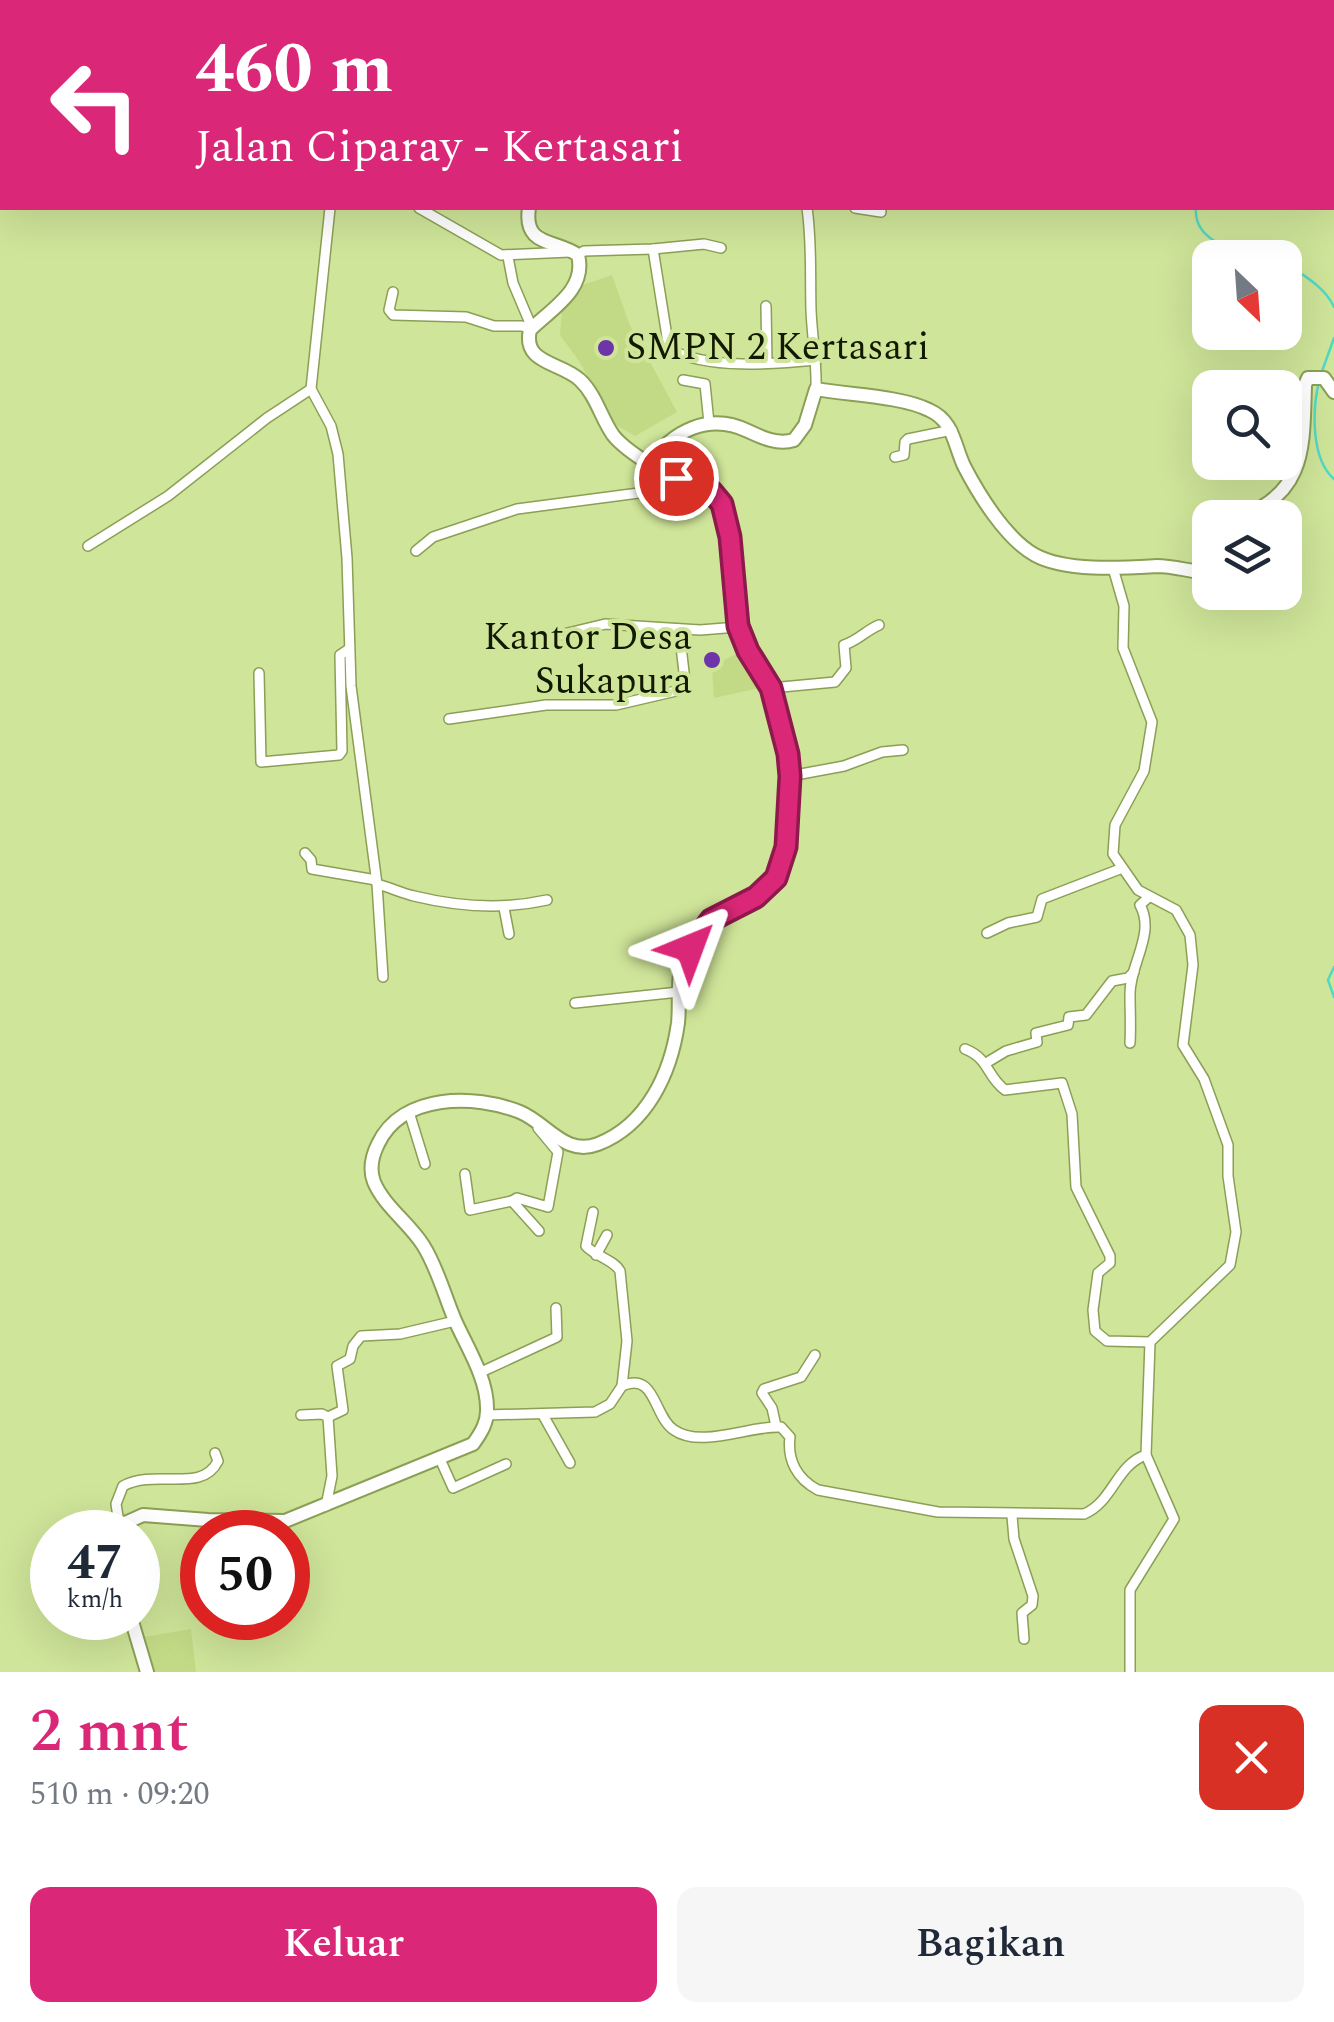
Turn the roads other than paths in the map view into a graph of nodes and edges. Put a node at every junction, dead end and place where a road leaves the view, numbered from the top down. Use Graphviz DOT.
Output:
graph roads {
  1 [pos="330,210"];
  2 [pos="423,210"];
  3 [pos="530,210"];
  4 [pos="807,210"];
  5 [pos="868,210"];
  6 [pos="881,212"];
  7 [pos="721,248"];
  8 [pos="653,249"];
  9 [pos="575,253"];
  10 [pos="508,257"];
  11 [pos="393,292"];
  12 [pos="766,306"];
  13 [pos="531,329"];
  14 [pos="817,360"];
  15 [pos="767,363"];
  16 [pos="683,380"];
  17 [pos="816,389"];
  18 [pos="311,390"];
  19 [pos="1334,392"];
  20 [pos="709,423"];
  21 [pos="952,430"];
  22 [pos="895,458"];
  23 [pos="650,464"];
  24 [pos="668,474"];
  25 [pos="1269,500"];
  26 [pos="88,546"];
  27 [pos="416,551"];
  28 [pos="1114,568"];
  29 [pos="1192,570"];
  30 [pos="879,625"];
  31 [pos="738,626"];
  32 [pos="679,629"];
  33 [pos="551,637"];
  34 [pos="348,649"];
  35 [pos="259,673"];
  36 [pos="771,688"];
  37 [pos="449,719"];
  38 [pos="903,750"];
  39 [pos="790,776"];
  40 [pos="305,853"];
  41 [pos="1120,869"];
  42 [pos="376,882"];
  43 [pos="1148,897"];
  44 [pos="547,900"];
  45 [pos="504,908"];
  46 [pos="987,933"];
  47 [pos="509,934"];
  48 [pos="1134,972"];
  49 [pos="383,977"];
  50 [pos="679,992"];
  51 [pos="575,1003"];
  52 [pos="1130,1043"];
  53 [pos="965,1049"];
  54 [pos="986,1063"];
  55 [pos="409,1112"];
  56 [pos="535,1121"];
  57 [pos="425,1164"];
  58 [pos="465,1174"];
  59 [pos="512,1201"];
  60 [pos="592,1212"];
  61 [pos="540,1231"];
  62 [pos="607,1235"];
  63 [pos="596,1255"];
  64 [pos="556,1308"];
  65 [pos="455,1322"];
  66 [pos="1150,1342"];
  67 [pos="815,1355"];
  68 [pos="478,1373"];
  69 [pos="622,1386"];
  70 [pos="301,1415"];
  71 [pos="543,1415"];
  72 [pos="487,1416"];
  73 [pos="328,1418"];
  74 [pos="776,1426"];
  75 [pos="215,1453"];
  76 [pos="1146,1455"];
  77 [pos="440,1459"];
  78 [pos="570,1463"];
  79 [pos="506,1464"];
  80 [pos="326,1506"];
  81 [pos="117,1510"];
  82 [pos="160,1516"];
  83 [pos="1012,1516"];
  84 [pos="138,1640"];
  85 [pos="1024,1640"];
  86 [pos="147,1672"];
  87 [pos="1130,1672"];
  1 -- 18 [label="street"];
  2 -- 10 [label="street"];
  3 -- 9 [label="main road"];
  4 -- 14 [label="street"];
  5 -- 6 [label="street"];
  7 -- 8 [label="street"];
  8 -- 9 [label="street"];
  8 -- 15 [label="street"];
  9 -- 10 [label="street"];
  9 -- 13 [label="main road"];
  10 -- 13 [label="street"];
  11 -- 13 [label="street"];
  12 -- 15 [label="street"];
  13 -- 23 [label="main road"];
  14 -- 15 [label="street"];
  14 -- 17 [label="street"];
  16 -- 20 [label="street"];
  17 -- 20 [label="main road"];
  17 -- 21 [label="main road"];
  18 -- 26 [label="street"];
  18 -- 34 [label="street"];
  19 -- 25 [label="main road"];
  20 -- 23 [label="main road"];
  21 -- 22 [label="street"];
  21 -- 28 [label="main road"];
  23 -- 24 [label="main road"];
  24 -- 27 [label="street"];
  24 -- 31 [label="main road"];
  28 -- 29 [label="main road"];
  28 -- 41 [label="street"];
  30 -- 36 [label="street"];
  31 -- 32 [label="street"];
  31 -- 36 [label="main road"];
  32 -- 33 [label="street"];
  32 -- 37 [label="street"];
  34 -- 35 [label="street"];
  34 -- 42 [label="street"];
  36 -- 39 [label="main road"];
  38 -- 39 [label="street"];
  39 -- 50 [label="main road"];
  40 -- 42 [label="street"];
  41 -- 43 [label="street"];
  41 -- 46 [label="street"];
  42 -- 45 [label="street"];
  42 -- 49 [label="street"];
  43 -- 48 [label="street"];
  43 -- 66 [label="street"];
  44 -- 45 [label="street"];
  45 -- 47 [label="street"];
  48 -- 52 [label="street"];
  48 -- 54 [label="street"];
  50 -- 51 [label="street"];
  50 -- 56 [label="main road"];
  53 -- 54 [label="street"];
  54 -- 66 [label="street"];
  55 -- 56 [label="main road"];
  55 -- 57 [label="street"];
  55 -- 65 [label="main road"];
  56 -- 59 [label="street"];
  58 -- 59 [label="street"];
  59 -- 61 [label="street"];
  60 -- 63 [label="street"];
  62 -- 63 [label="street"];
  63 -- 69 [label="street"];
  64 -- 68 [label="street"];
  65 -- 68 [label="main road"];
  65 -- 73 [label="street"];
  66 -- 76 [label="street"];
  67 -- 74 [label="street"];
  68 -- 72 [label="main road"];
  69 -- 71 [label="street"];
  69 -- 74 [label="street"];
  70 -- 73 [label="street"];
  71 -- 72 [label="street"];
  71 -- 78 [label="street"];
  72 -- 77 [label="main road"];
  73 -- 80 [label="street"];
  74 -- 83 [label="street"];
  75 -- 81 [label="street"];
  76 -- 83 [label="street"];
  76 -- 87 [label="street"];
  77 -- 79 [label="street"];
  77 -- 80 [label="main road"];
  80 -- 82 [label="main road"];
  83 -- 85 [label="street"];
  84 -- 86 [label="main road"];
}
